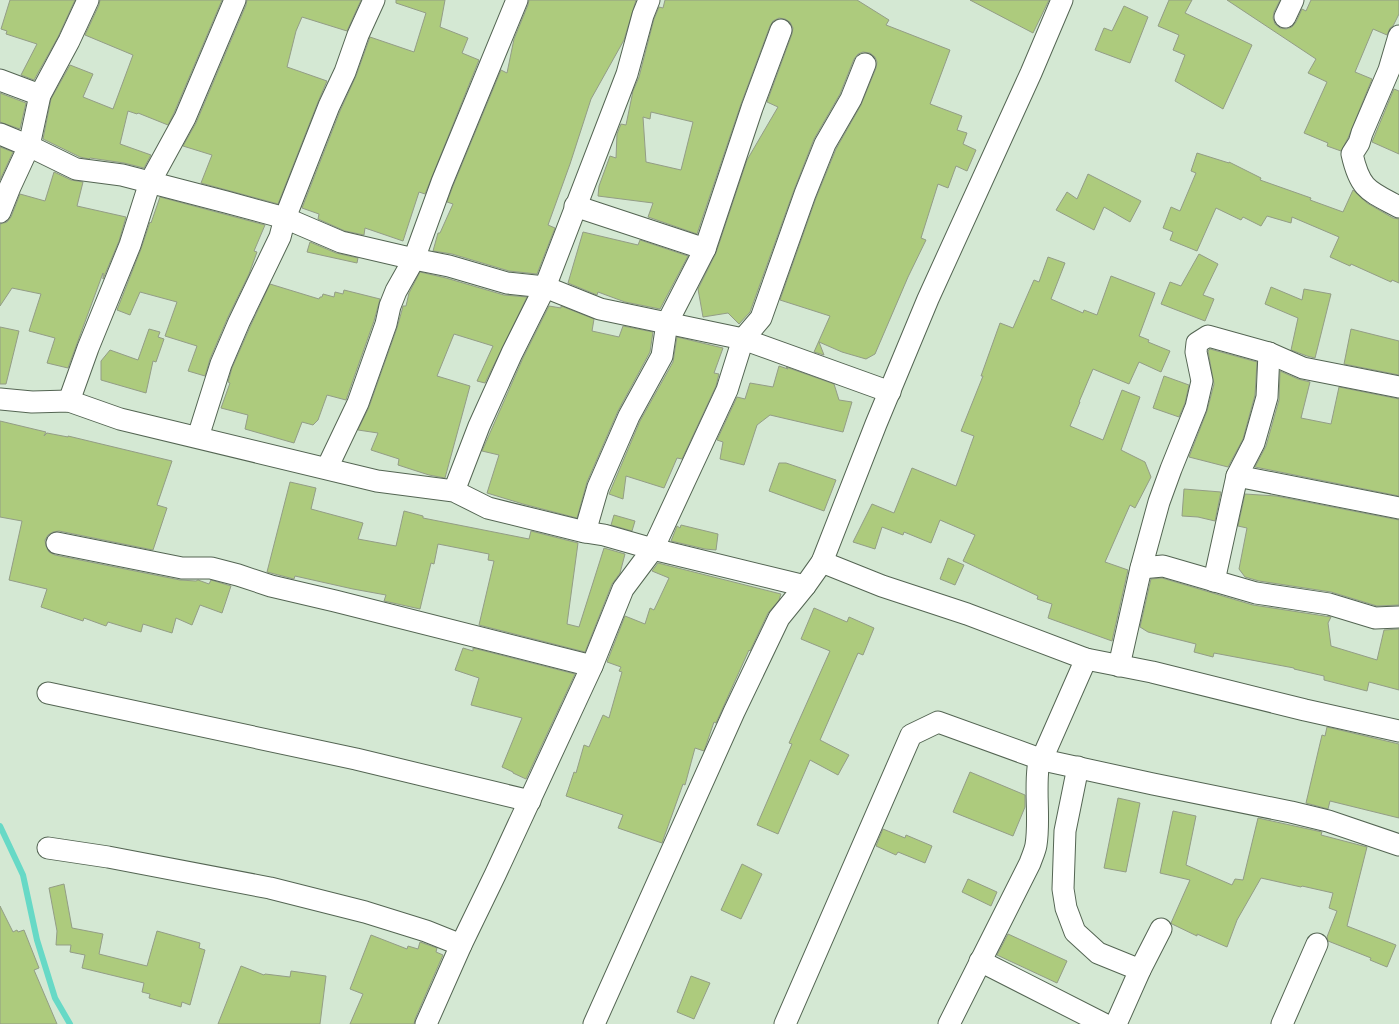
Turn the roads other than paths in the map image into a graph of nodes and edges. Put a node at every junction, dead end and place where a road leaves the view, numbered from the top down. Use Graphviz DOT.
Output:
graph roads {
  1 [pos="88,0"];
  2 [pos="235,0"];
  3 [pos="374,0"];
  4 [pos="517,0"];
  5 [pos="649,0"];
  6 [pos="1062,0"];
  7 [pos="781,30"];
  8 [pos="1399,36"];
  9 [pos="865,64"];
  10 [pos="0,80"];
  11 [pos="40,95"];
  12 [pos="0,134"];
  13 [pos="29,146"];
  14 [pos="150,182"];
  15 [pos="575,206"];
  16 [pos="1399,207"];
  17 [pos="0,212"];
  18 [pos="285,218"];
  19 [pos="705,249"];
  20 [pos="414,260"];
  21 [pos="545,287"];
  22 [pos="667,323"];
  23 [pos="743,339"];
  24 [pos="1269,354"];
  25 [pos="1399,387"];
  26 [pos="890,392"];
  27 [pos="0,399"];
  28 [pos="69,401"];
  29 [pos="198,437"];
  30 [pos="327,468"];
  31 [pos="1237,476"];
  32 [pos="454,491"];
  33 [pos="1399,508"];
  34 [pos="585,532"];
  35 [pos="57,543"];
  36 [pos="653,549"];
  37 [pos="822,562"];
  38 [pos="1141,568"];
  39 [pos="1214,581"];
  40 [pos="805,586"];
  41 [pos="1399,617"];
  42 [pos="1086,659"];
  43 [pos="592,666"];
  44 [pos="1119,666"];
  45 [pos="48,693"];
  46 [pos="1399,731"];
  47 [pos="1043,760"];
  48 [pos="1078,767"];
  49 [pos="530,801"];
  50 [pos="1399,845"];
  51 [pos="48,848"];
  52 [pos="1161,929"];
  53 [pos="1317,944"];
  54 [pos="461,945"];
  55 [pos="980,961"];
  56 [pos="1140,970"];
  57 [pos="426,1024"];
  58 [pos="594,1024"];
  59 [pos="785,1024"];
  60 [pos="949,1024"];
  61 [pos="1104,1024"];
  62 [pos="1116,1024"];
  63 [pos="1282,1024"];
  1 -- 11 [label="street"];
  2 -- 14 [label="street"];
  3 -- 18 [label="street"];
  4 -- 20 [label="street"];
  5 -- 15 [label="street"];
  6 -- 26 [label="street"];
  7 -- 19 [label="street"];
  8 -- 16 [label="street"];
  9 -- 23 [label="street"];
  10 -- 11 [label="street"];
  11 -- 13 [label="street"];
  12 -- 13 [label="street"];
  13 -- 14 [label="street"];
  13 -- 17 [label="street"];
  14 -- 18 [label="street"];
  14 -- 28 [label="street"];
  15 -- 19 [label="street"];
  15 -- 21 [label="street"];
  18 -- 20 [label="street"];
  18 -- 29 [label="street"];
  19 -- 22 [label="street"];
  20 -- 21 [label="street"];
  20 -- 30 [label="street"];
  21 -- 22 [label="street"];
  21 -- 32 [label="street"];
  22 -- 23 [label="street"];
  22 -- 34 [label="street"];
  23 -- 26 [label="street"];
  23 -- 36 [label="street"];
  24 -- 25 [label="street"];
  24 -- 31 [label="street"];
  24 -- 38 [label="street"];
  26 -- 37 [label="street"];
  27 -- 28 [label="street"];
  28 -- 29 [label="street"];
  29 -- 30 [label="street"];
  30 -- 32 [label="street"];
  31 -- 33 [label="street"];
  31 -- 39 [label="street"];
  32 -- 34 [label="street"];
  34 -- 36 [label="street"];
  35 -- 43 [label="street"];
  36 -- 40 [label="street"];
  36 -- 43 [label="street"];
  37 -- 40 [label="street"];
  37 -- 42 [label="street"];
  38 -- 39 [label="street"];
  38 -- 44 [label="street"];
  39 -- 41 [label="street"];
  40 -- 58 [label="street"];
  42 -- 44 [label="street"];
  42 -- 47 [label="street"];
  43 -- 49 [label="street"];
  44 -- 46 [label="street"];
  45 -- 49 [label="street"];
  47 -- 48 [label="street"];
  47 -- 55 [label="street"];
  47 -- 59 [label="street"];
  48 -- 50 [label="street"];
  48 -- 56 [label="street"];
  49 -- 54 [label="street"];
  51 -- 54 [label="street"];
  52 -- 56 [label="street"];
  53 -- 63 [label="street"];
  54 -- 57 [label="street"];
  55 -- 60 [label="street"];
  55 -- 61 [label="street"];
  56 -- 62 [label="street"];
}
